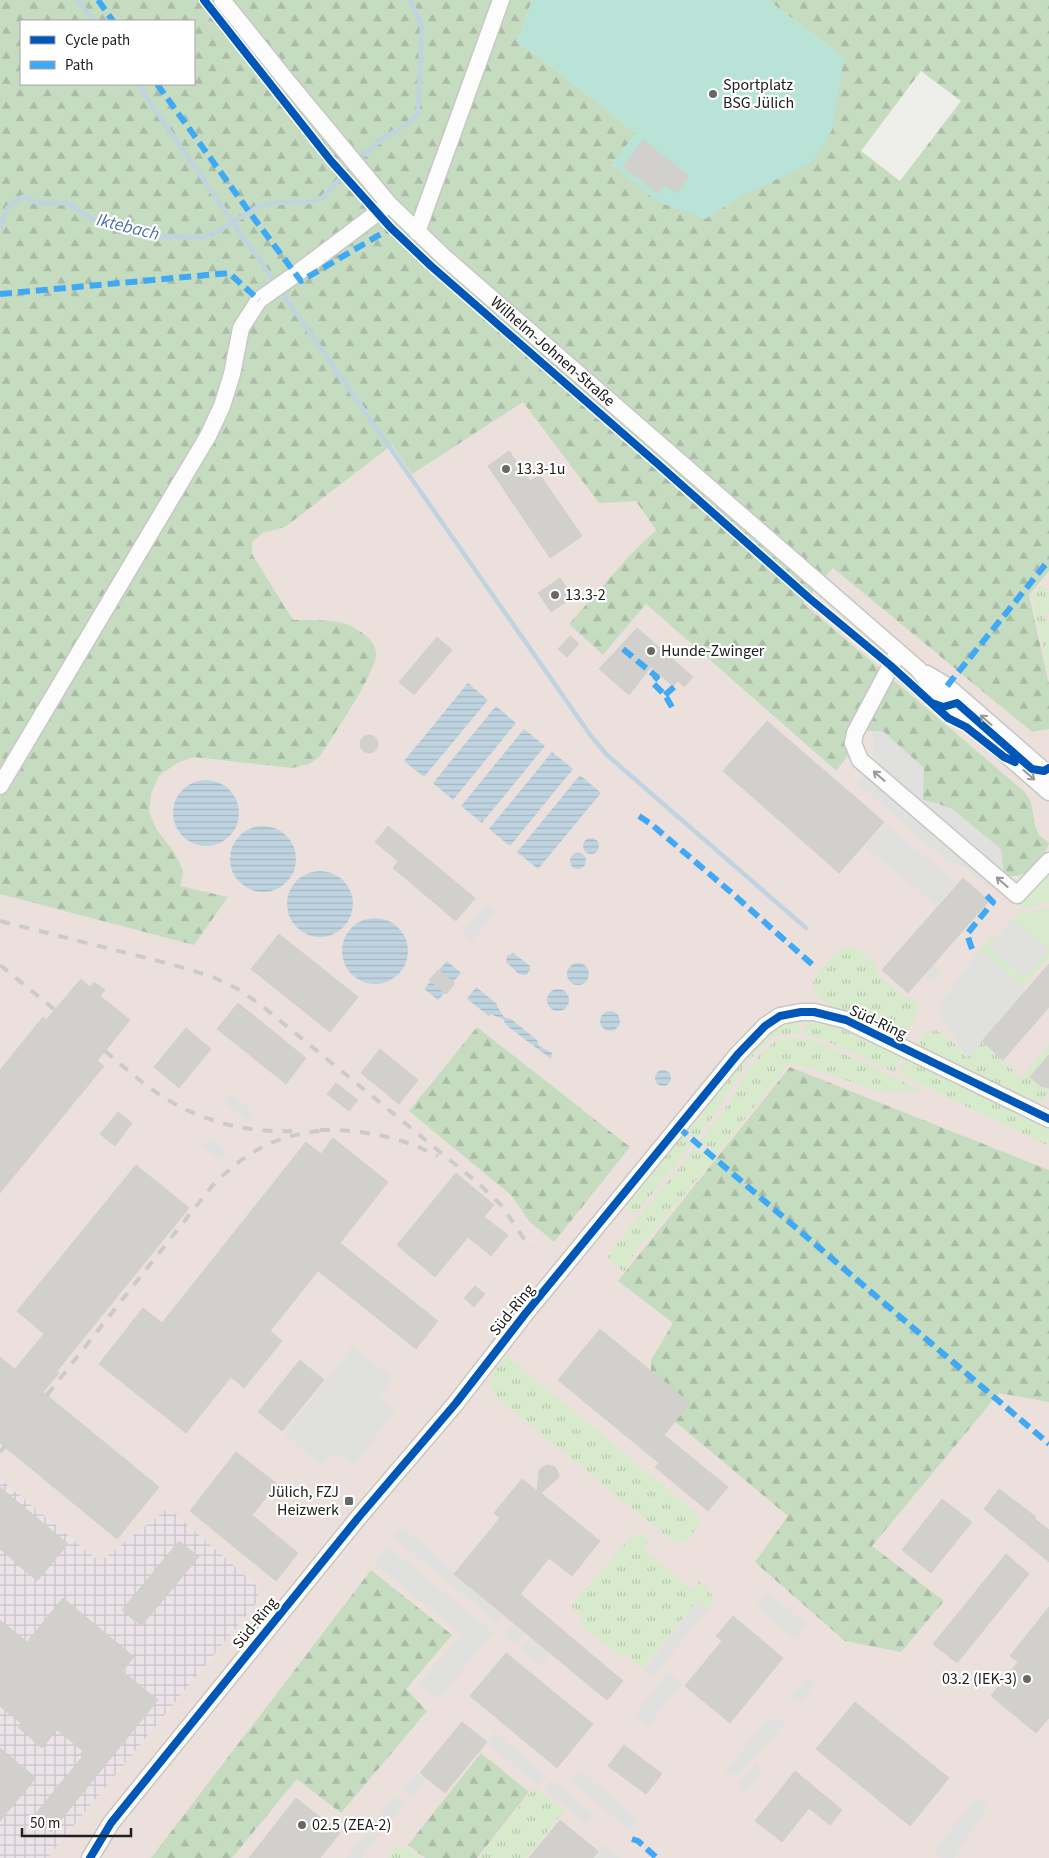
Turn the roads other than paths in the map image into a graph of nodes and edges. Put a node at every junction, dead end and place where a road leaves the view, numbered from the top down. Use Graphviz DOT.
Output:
graph roads {
  1 [pos="222,0"];
  2 [pos="501,0"];
  3 [pos="389,204"];
  4 [pos="417,232"];
  5 [pos="898,652"];
  6 [pos="918,669"];
  7 [pos="1049,775"];
  8 [pos="0,786"];
  9 [pos="1049,792"];
  10 [pos="1049,861"];
  11 [pos="1049,1119"];
  12 [pos="90,1858"];
  1 -- 3 [label="street, Wilhelm-Johnen-Straße"];
  2 -- 4 [label="street"];
  3 -- 4 [label="street, Wilhelm-Johnen-Straße"];
  3 -- 8 [label="street"];
  4 -- 5 [label="street, Wilhelm-Johnen-Straße"];
  5 -- 6 [label="street, Wilhelm-Johnen-Straße"];
  10 -- 5 [label="street, one-way"];
  7 -- 6 [label="street, Wilhelm-Johnen-Straße, one-way"];
  6 -- 9 [label="street, Wilhelm-Johnen-Straße, one-way"];
  11 -- 12 [label="street, Süd-Ring"];
}
